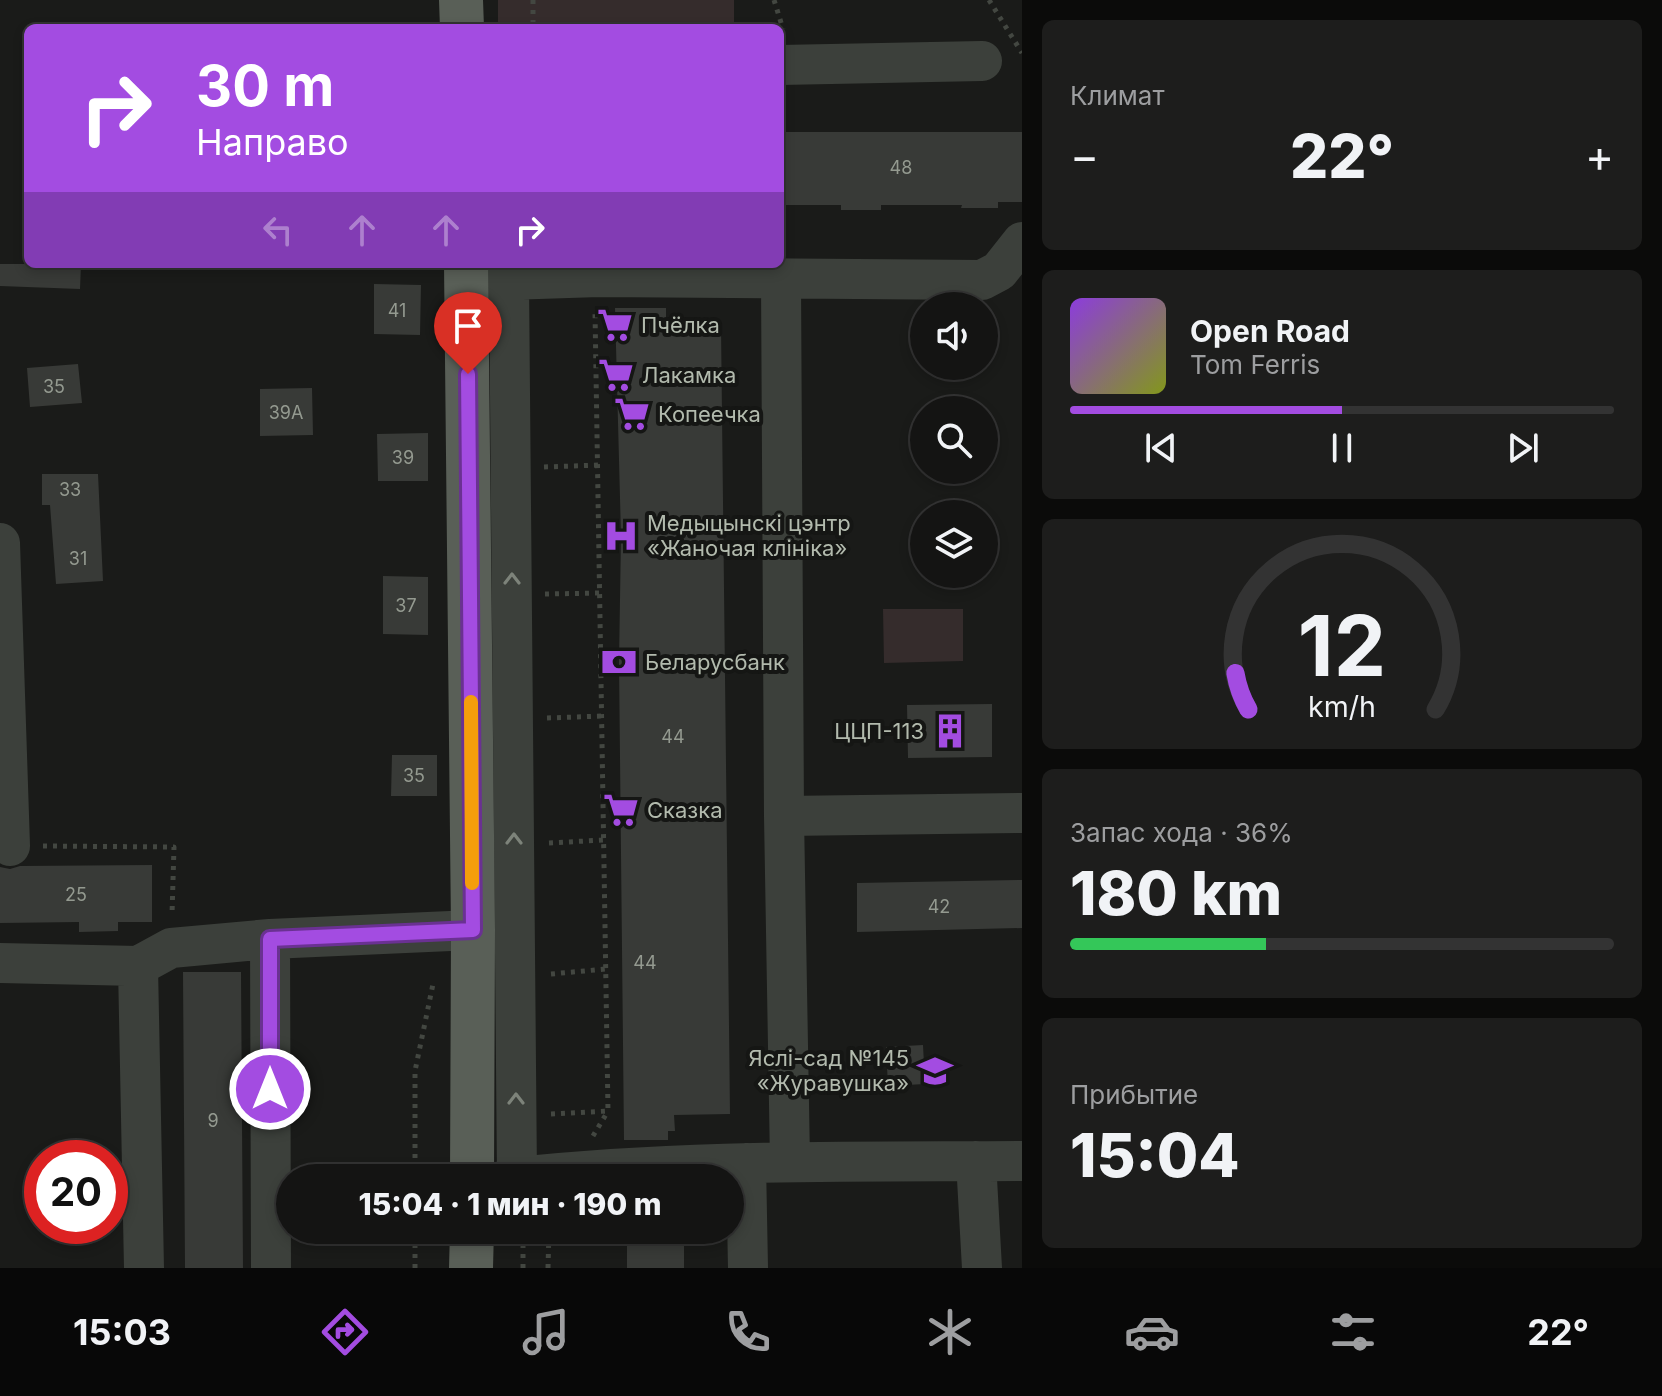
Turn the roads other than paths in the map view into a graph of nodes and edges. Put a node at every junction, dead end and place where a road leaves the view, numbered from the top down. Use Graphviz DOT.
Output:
graph roads {
  1 [pos="461,0"];
  2 [pos="462,24"];
  3 [pos="982,61"];
  4 [pos="784,65"];
  5 [pos="1022,242"];
  6 [pos="466,273"];
  7 [pos="781,280"];
  8 [pos="509,281"];
  9 [pos="593,284"];
  10 [pos="0,543"];
  11 [pos="1022,813"];
  12 [pos="784,816"];
  13 [pos="10,846"];
  14 [pos="473,930"];
  15 [pos="270,939"];
  16 [pos="154,957"];
  17 [pos="0,963"];
  18 [pos="790,1161"];
  19 [pos="976,1161"];
  20 [pos="1022,1161"];
  21 [pos="746,1163"];
  22 [pos="472,1164"];
  23 [pos="517,1164"];
  24 [pos="719,1164"];
  25 [pos="472,1244"];
  26 [pos="144,1268"];
  27 [pos="271,1268"];
  28 [pos="471,1268"];
  29 [pos="748,1268"];
  30 [pos="982,1268"];
  1 -- 2 [label="main road"];
  3 -- 4 [label="street"];
  5 -- 7 [label="street"];
  6 -- 8 [label="street"];
  6 -- 14 [label="main road"];
  7 -- 9 [label="street"];
  7 -- 12 [label="street"];
  8 -- 9 [label="street"];
  23 -- 8 [label="street, one-way"];
  10 -- 13 [label="street"];
  11 -- 12 [label="street"];
  12 -- 18 [label="street"];
  14 -- 15 [label="street"];
  14 -- 22 [label="main road"];
  15 -- 16 [label="street"];
  15 -- 27 [label="street"];
  16 -- 17 [label="street"];
  16 -- 26 [label="street"];
  18 -- 19 [label="street"];
  18 -- 21 [label="street"];
  19 -- 20 [label="street"];
  19 -- 30 [label="street"];
  21 -- 24 [label="street"];
  21 -- 29 [label="street"];
  25 -- 28 [label="main road"];
}
